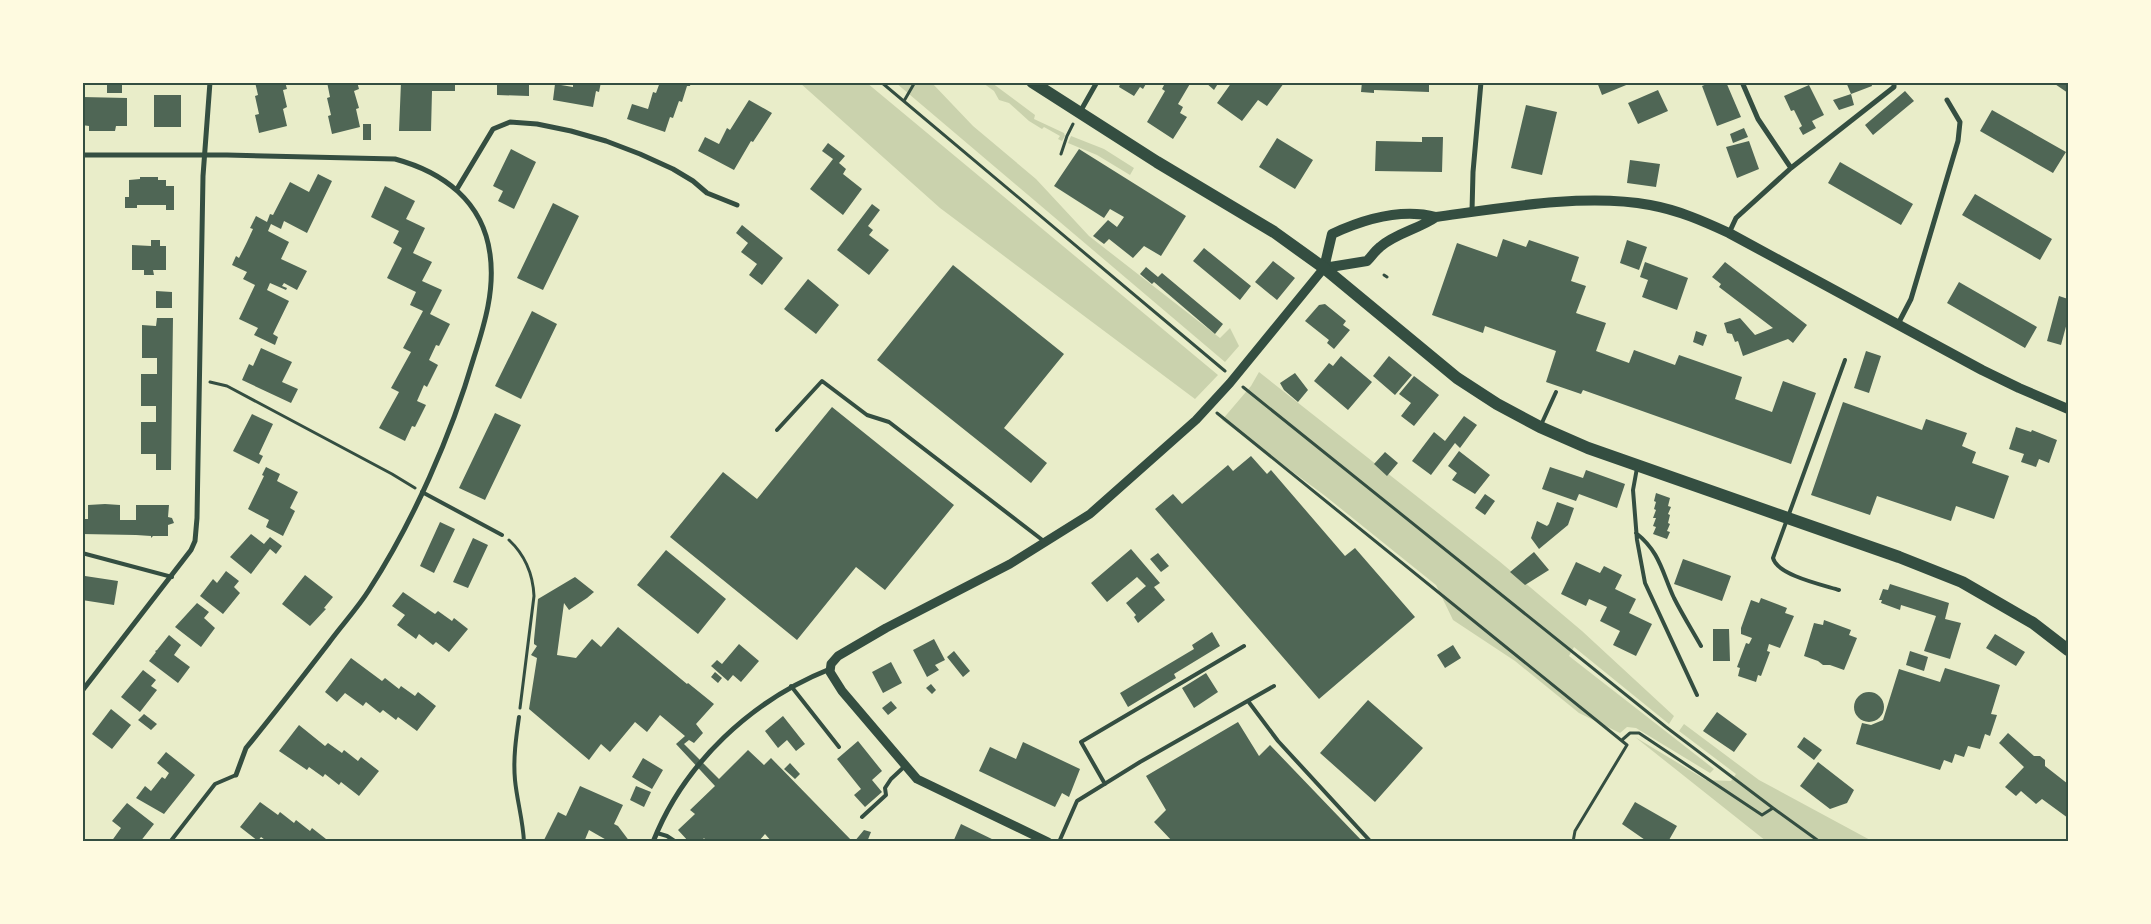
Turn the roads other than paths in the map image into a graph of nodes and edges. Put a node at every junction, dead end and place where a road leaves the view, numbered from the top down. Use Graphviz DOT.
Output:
graph roads {
  1 [pos="210,82"];
  2 [pos="1032,82"];
  3 [pos="1097,82"];
  4 [pos="1481,82"];
  5 [pos="1742,82"];
  6 [pos="1894,82"];
  7 [pos="1947,100"];
  8 [pos="1080,112"];
  9 [pos="82,155"];
  10 [pos="204,156"];
  11 [pos="1791,168"];
  12 [pos="457,188"];
  13 [pos="737,204"];
  14 [pos="1472,212"];
  15 [pos="1436,217"];
  16 [pos="1729,233"];
  17 [pos="1324,268"];
  18 [pos="1898,324"];
  19 [pos="1845,360"];
  20 [pos="1556,392"];
  21 [pos="2068,409"];
  22 [pos="1540,427"];
  23 [pos="777,430"];
  24 [pos="1637,466"];
  25 [pos="422,492"];
  26 [pos="1787,518"];
  27 [pos="1636,533"];
  28 [pos="502,535"];
  29 [pos="1045,542"];
  30 [pos="82,553"];
  31 [pos="172,577"];
  32 [pos="1839,590"];
  33 [pos="1244,646"];
  34 [pos="1701,646"];
  35 [pos="2068,650"];
  36 [pos="830,669"];
  37 [pos="791,686"];
  38 [pos="1274,686"];
  39 [pos="82,691"];
  40 [pos="1697,695"];
  41 [pos="1248,701"];
  42 [pos="519,717"];
  43 [pos="840,747"];
  44 [pos="905,766"];
  45 [pos="236,775"];
  46 [pos="1105,784"];
  47 [pos="862,817"];
  48 [pos="657,833"];
  49 [pos="170,842"];
  50 [pos="524,842"];
  51 [pos="653,842"];
  52 [pos="676,842"];
  53 [pos="1048,842"];
  54 [pos="1059,842"];
  55 [pos="1371,842"];
  1 -- 10 [label="street"];
  2 -- 8 [label="main road"];
  3 -- 8 [label="street"];
  4 -- 14 [label="street"];
  5 -- 11 [label="street"];
  6 -- 11 [label="street"];
  7 -- 18 [label="street"];
  8 -- 17 [label="main road"];
  9 -- 10 [label="street"];
  10 -- 12 [label="street"];
  10 -- 31 [label="street"];
  11 -- 16 [label="street"];
  12 -- 13 [label="street"];
  12 -- 25 [label="street"];
  14 -- 15 [label="main road"];
  14 -- 16 [label="main road"];
  15 -- 17 [label="main road"];
  15 -- 17 [label="main road"];
  16 -- 18 [label="main road"];
  17 -- 22 [label="main road"];
  17 -- 29 [label="street"];
  18 -- 21 [label="main road"];
  19 -- 26 [label="lane"];
  20 -- 22 [label="lane"];
  22 -- 24 [label="main road"];
  23 -- 29 [label="lane"];
  24 -- 26 [label="main road"];
  24 -- 27 [label="lane"];
  25 -- 28 [label="lane"];
  25 -- 45 [label="street"];
  26 -- 32 [label="lane"];
  26 -- 35 [label="main road"];
  27 -- 34 [label="lane"];
  27 -- 40 [label="lane"];
  29 -- 36 [label="street"];
  30 -- 31 [label="lane"];
  31 -- 39 [label="street"];
  33 -- 46 [label="lane"];
  36 -- 37 [label="street"];
  36 -- 44 [label="street"];
  37 -- 43 [label="lane"];
  37 -- 48 [label="street"];
  38 -- 41 [label="lane"];
  41 -- 46 [label="lane"];
  41 -- 55 [label="lane"];
  42 -- 50 [label="lane"];
  44 -- 47 [label="lane"];
  44 -- 53 [label="street"];
  45 -- 49 [label="lane"];
  46 -- 54 [label="lane"];
  48 -- 51 [label="street"];
  48 -- 52 [label="lane"];
}
